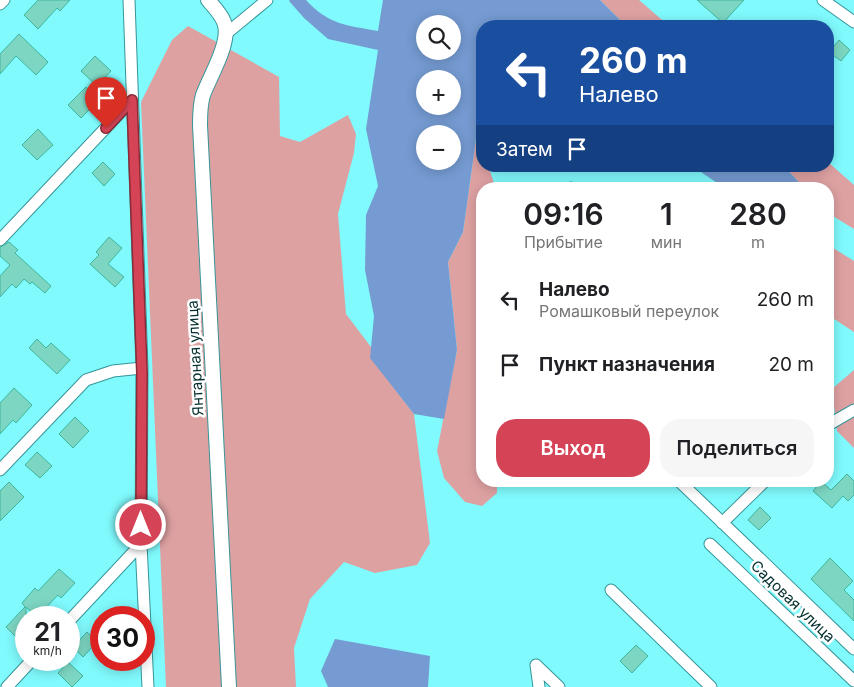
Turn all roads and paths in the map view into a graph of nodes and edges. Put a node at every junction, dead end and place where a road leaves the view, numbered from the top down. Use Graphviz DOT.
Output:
graph roads {
  1 [pos="4,0"];
  2 [pos="129,0"];
  3 [pos="208,0"];
  4 [pos="267,0"];
  5 [pos="823,0"];
  6 [pos="0,4"];
  7 [pos="854,22"];
  8 [pos="227,33"];
  9 [pos="132,100"];
  10 [pos="0,240"];
  11 [pos="142,368"];
  12 [pos="854,410"];
  13 [pos="834,422"];
  14 [pos="0,470"];
  15 [pos="685,487"];
  16 [pos="759,487"];
  17 [pos="722,522"];
  18 [pos="141,544"];
  19 [pos="710,544"];
  20 [pos="611,590"];
  21 [pos="80,609"];
  22 [pos="854,649"];
  23 [pos="22,671"];
  24 [pos="854,681"];
  25 [pos="7,687"];
  26 [pos="148,687"];
  27 [pos="229,687"];
  28 [pos="538,687"];
  29 [pos="559,687"];
  30 [pos="712,687"];
  1 -- 6 [label="street"];
  2 -- 9 [label="street"];
  3 -- 8 [label="street"];
  4 -- 8 [label="street"];
  5 -- 7 [label="street"];
  8 -- 27 [label="street, Янтарная улица"];
  9 -- 10 [label="street"];
  9 -- 11 [label="street"];
  11 -- 14 [label="street"];
  11 -- 18 [label="street"];
  12 -- 13 [label="street"];
  15 -- 17 [label="street, Садовая улица"];
  16 -- 17 [label="street"];
  17 -- 22 [label="street, Садовая улица"];
  18 -- 21 [label="street"];
  18 -- 26 [label="street"];
  19 -- 24 [label="street, Садовая улица"];
  20 -- 30 [label="street"];
  23 -- 25 [label="street"];
  28 -- 29 [label="street"];
}
